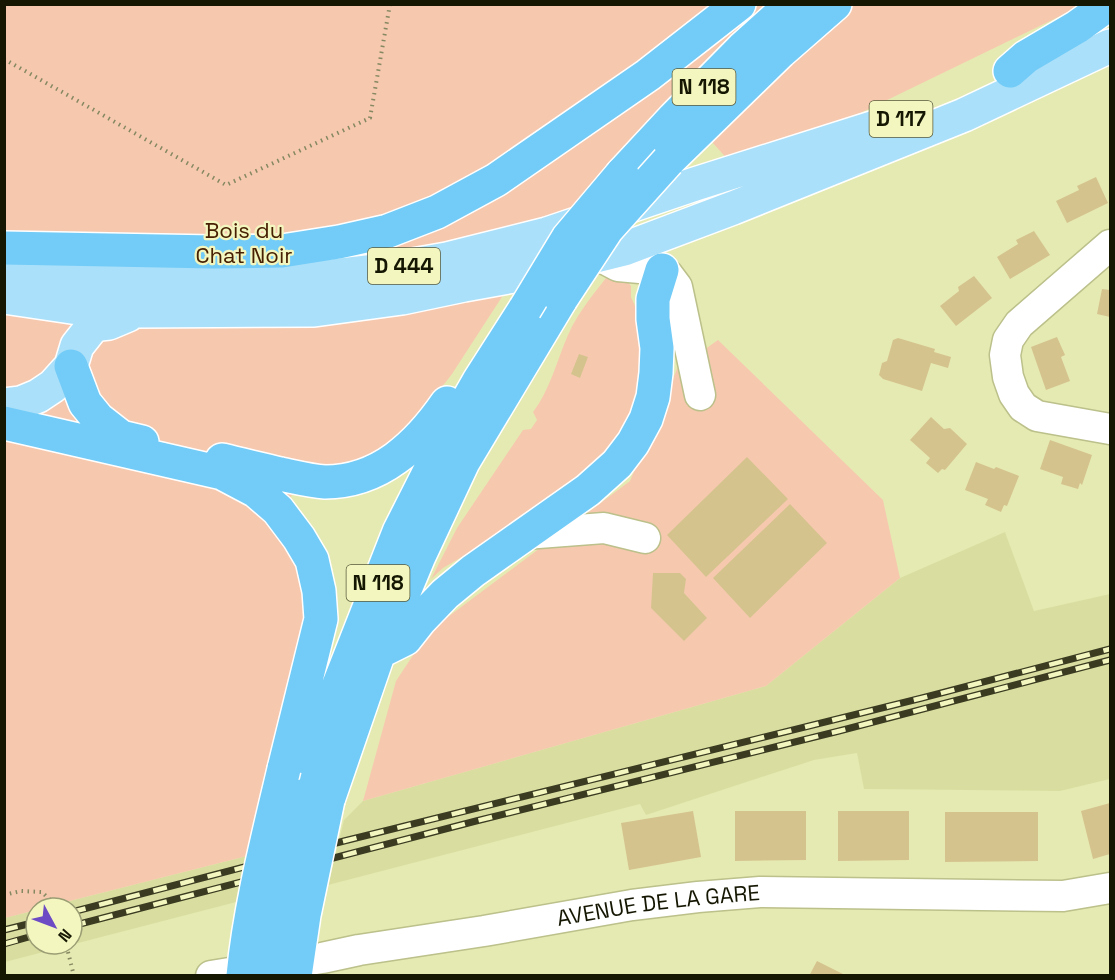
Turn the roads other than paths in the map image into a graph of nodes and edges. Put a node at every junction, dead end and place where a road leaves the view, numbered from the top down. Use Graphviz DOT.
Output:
graph roads {
  1 [pos="739,4"];
  2 [pos="792,4"];
  3 [pos="835,4"];
  4 [pos="1109,4"];
  5 [pos="1110,26"];
  6 [pos="1110,46"];
  7 [pos="1010,71"];
  8 [pos="964,115"];
  9 [pos="788,155"];
  10 [pos="733,208"];
  11 [pos="1110,246"];
  12 [pos="4,248"];
  13 [pos="599,255"];
  14 [pos="4,266"];
  15 [pos="662,270"];
  16 [pos="4,297"];
  17 [pos="135,311"];
  18 [pos="71,366"];
  19 [pos="479,381"];
  20 [pos="700,395"];
  21 [pos="4,405"];
  22 [pos="4,423"];
  23 [pos="1110,429"];
  24 [pos="525,534"];
  25 [pos="645,538"];
  26 [pos="379,651"];
  27 [pos="315,798"];
  28 [pos="1110,888"];
  29 [pos="211,975"];
  30 [pos="243,975"];
  31 [pos="268,975"];
  32 [pos="295,975"];
  1 -- 12 [label="highway"];
  2 -- 19 [label="highway, N 118, bridge"];
  3 -- 26 [label="highway, N 118, bridge"];
  4 -- 7 [label="highway"];
  5 -- 7 [label="main road, D 117"];
  6 -- 8 [label="main road, D 117"];
  7 -- 9 [label="main road, D 117"];
  8 -- 10 [label="main road, D 444"];
  9 -- 14 [label="main road, D 444"];
  10 -- 13 [label="main road, D 444"];
  10 -- 15 [label="main road"];
  11 -- 23 [label="street"];
  13 -- 15 [label="street"];
  13 -- 17 [label="main road, D 444"];
  15 -- 20 [label="street"];
  15 -- 24 [label="highway"];
  16 -- 17 [label="main road, D 444"];
  17 -- 18 [label="main road"];
  18 -- 19 [label="highway"];
  18 -- 21 [label="main road"];
  19 -- 27 [label="highway, N 118"];
  22 -- 30 [label="highway, bridge"];
  24 -- 25 [label="street"];
  24 -- 26 [label="highway"];
  26 -- 27 [label="highway, N 118"];
  27 -- 31 [label="highway, N 118, bridge"];
  27 -- 32 [label="highway, N 118, bridge"];
  28 -- 29 [label="street, AVENUE DE LA GARE"];
}
